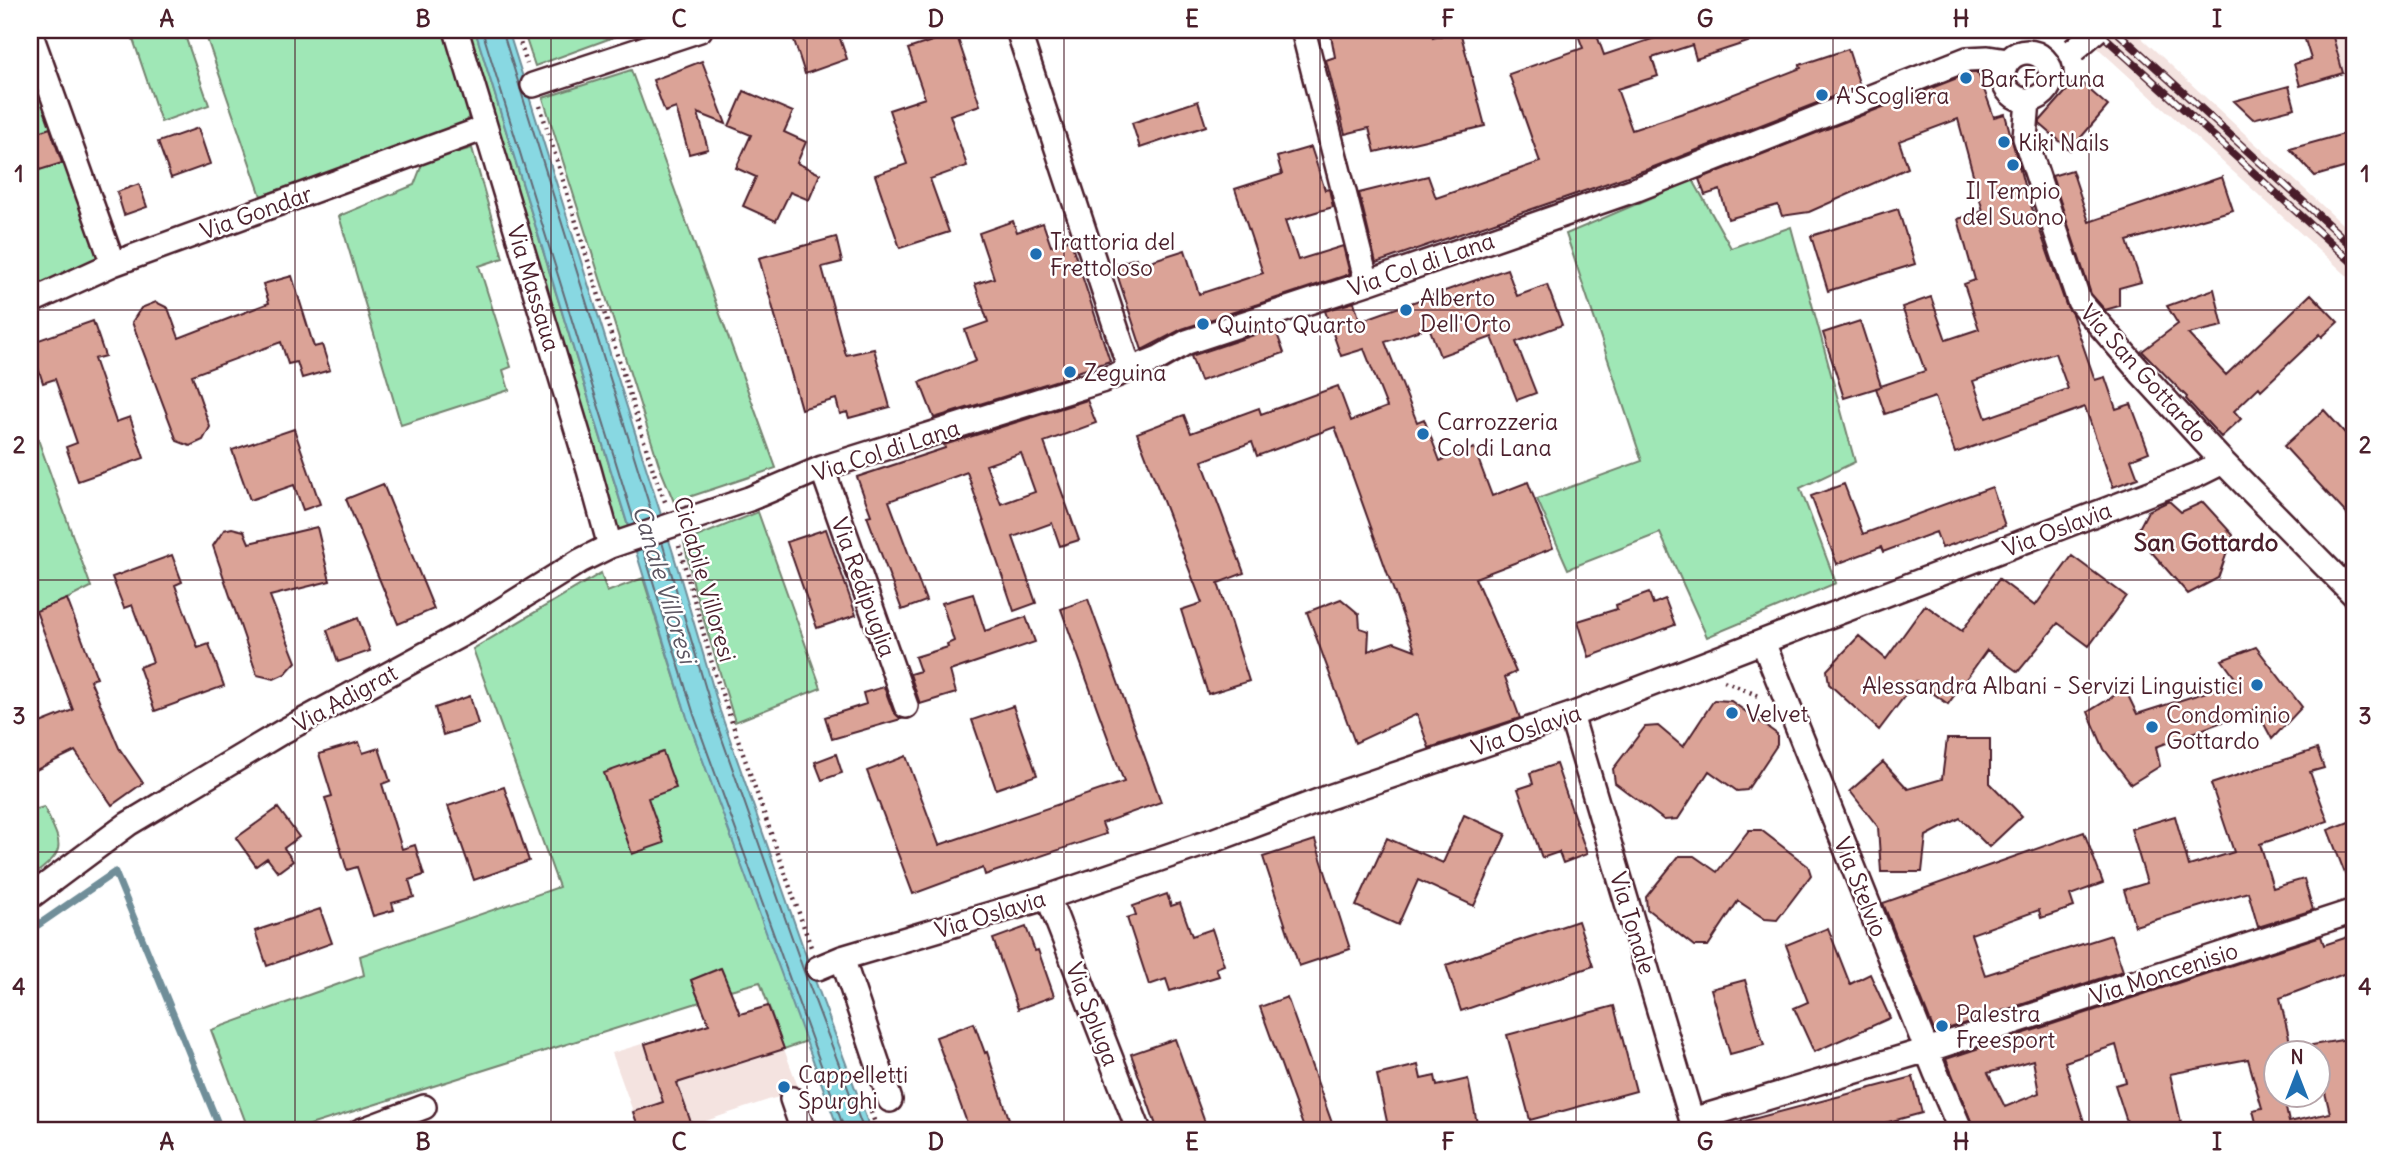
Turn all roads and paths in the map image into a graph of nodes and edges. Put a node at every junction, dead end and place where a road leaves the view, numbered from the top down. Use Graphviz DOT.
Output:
graph roads {
  1 [pos="456,30"];
  2 [pos="516,30"];
  3 [pos="700,30"];
  4 [pos="1018,30"];
  5 [pos="1303,30"];
  6 [pos="2097,30"];
  7 [pos="30,32"];
  8 [pos="2046,60"];
  9 [pos="2008,61"];
  10 [pos="533,85"];
  11 [pos="2028,100"];
  12 [pos="485,128"];
  13 [pos="113,264"];
  14 [pos="1367,283"];
  15 [pos="30,302"];
  16 [pos="1130,370"];
  17 [pos="2223,461"];
  18 [pos="822,468"];
  19 [pos="671,525"];
  20 [pos="616,544"];
  21 [pos="2354,595"];
  22 [pos="1763,642"];
  23 [pos="1694,668"];
  24 [pos="906,706"];
  25 [pos="1790,709"];
  26 [pos="1571,715"];
  27 [pos="30,897"];
  28 [pos="1048,897"];
  29 [pos="2354,911"];
  30 [pos="842,958"];
  31 [pos="818,968"];
  32 [pos="1927,1050"];
  33 [pos="792,1099"];
  34 [pos="879,1103"];
  35 [pos="424,1107"];
  36 [pos="1693,1125"];
  37 [pos="360,1131"];
  38 [pos="803,1131"];
  39 [pos="878,1131"];
  40 [pos="1139,1131"];
  41 [pos="1961,1131"];
  1 -- 12 [label="street, Via Massaua"];
  2 -- 10 [label="path, Ciclabile Villoresi"];
  3 -- 10 [label="street"];
  4 -- 16 [label="street"];
  5 -- 14 [label="street"];
  6 -- 8 [label="street, bridge"];
  7 -- 13 [label="street"];
  8 -- 9 [label="street"];
  8 -- 11 [label="street"];
  9 -- 11 [label="street"];
  9 -- 14 [label="street, Via Col di Lana"];
  10 -- 19 [label="path, Ciclabile Villoresi"];
  11 -- 17 [label="street, Via San Gottardo"];
  12 -- 13 [label="street, Via Gondar"];
  12 -- 20 [label="street, Via Massaua"];
  13 -- 15 [label="street, Via Gondar"];
  14 -- 16 [label="street, Via Col di Lana"];
  16 -- 18 [label="street, Via Col di Lana"];
  17 -- 21 [label="street, Via San Gottardo"];
  17 -- 22 [label="street, Via Oslavia"];
  18 -- 19 [label="street, Via Col di Lana"];
  18 -- 24 [label="street, Via Redipuglia"];
  19 -- 20 [label="street, Via Adigrat"];
  19 -- 31 [label="path, Ciclabile Villoresi"];
  20 -- 27 [label="street, Via Adigrat"];
  22 -- 23 [label="street, Via Oslavia"];
  22 -- 25 [label="street, Via Stelvio"];
  23 -- 25 [label="path"];
  23 -- 26 [label="street, Via Oslavia"];
  25 -- 32 [label="street, Via Stelvio"];
  26 -- 28 [label="street, Via Oslavia"];
  26 -- 36 [label="street, Via Tonale"];
  28 -- 30 [label="street, Via Oslavia"];
  28 -- 40 [label="street, Via Spluga"];
  29 -- 32 [label="street, Via Moncenisio"];
  30 -- 31 [label="street, Via Oslavia"];
  30 -- 34 [label="street"];
  32 -- 36 [label="street, Via Moncenisio"];
  32 -- 41 [label="street, Via Stelvio"];
  33 -- 38 [label="street"];
  34 -- 39 [label="path"];
  35 -- 37 [label="street"];
}
